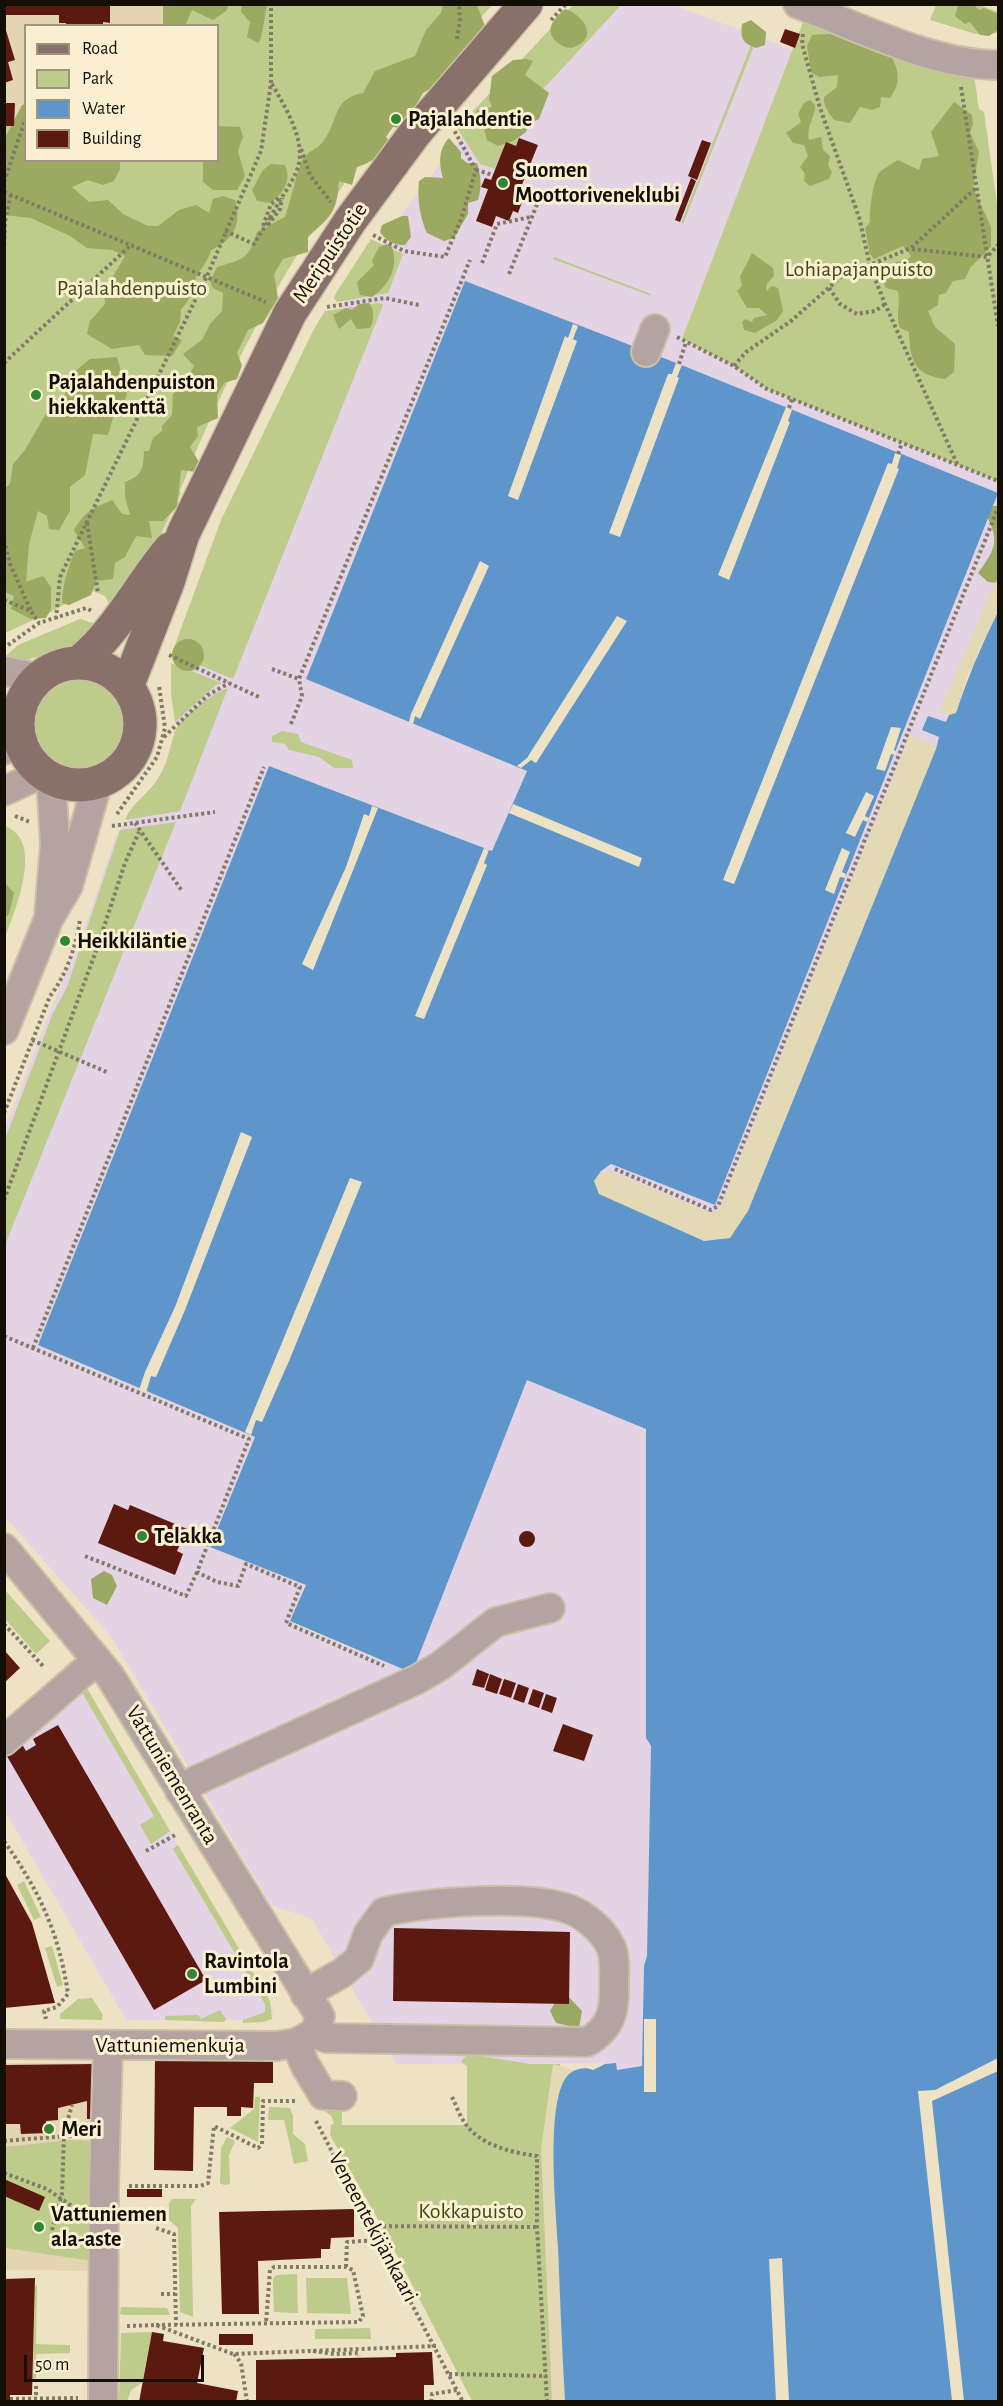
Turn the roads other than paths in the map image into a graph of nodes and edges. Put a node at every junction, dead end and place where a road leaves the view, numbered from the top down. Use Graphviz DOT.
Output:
graph roads {
  1 [pos="803,6"];
  2 [pos="535,16"];
  3 [pos="999,65"];
  4 [pos="183,534"];
  5 [pos="78,663"];
  6 [pos="4,671"];
  7 [pos="40,678"];
  8 [pos="127,687"];
  9 [pos="12,727"];
  10 [pos="47,775"];
  11 [pos="98,782"];
  12 [pos="7,799"];
  13 [pos="49,918"];
  14 [pos="4,1030"];
  15 [pos="4,1548"];
  16 [pos="550,1608"];
  17 [pos="97,1660"];
  18 [pos="4,1741"];
  19 [pos="180,1791"];
  20 [pos="309,2022"];
  21 [pos="4,2044"];
  22 [pos="108,2045"];
  23 [pos="342,2096"];
  24 [pos="100,2392"];
  1 -- 3 [label="street"];
  2 -- 4 [label="main road, Meripuistotie"];
  4 -- 5 [label="main road, Meripuistotie"];
  4 -- 8 [label="main road, Meripuistotie"];
  5 -- 7 [label="main road"];
  5 -- 8 [label="main road"];
  6 -- 7 [label="street"];
  7 -- 9 [label="main road"];
  8 -- 11 [label="main road"];
  9 -- 10 [label="main road"];
  10 -- 11 [label="main road"];
  10 -- 12 [label="street"];
  10 -- 13 [label="street"];
  11 -- 13 [label="street"];
  13 -- 14 [label="street"];
  15 -- 17 [label="street, Vattuniemenranta"];
  16 -- 19 [label="street"];
  17 -- 18 [label="street"];
  17 -- 19 [label="street, Vattuniemenranta"];
  19 -- 20 [label="street, Vattuniemenranta"];
  20 -- 20 [label="street"];
  20 -- 22 [label="street, Vattuniemenkuja"];
  20 -- 23 [label="street"];
  21 -- 22 [label="street, Vattuniemenkuja"];
  22 -- 24 [label="street"];
}
